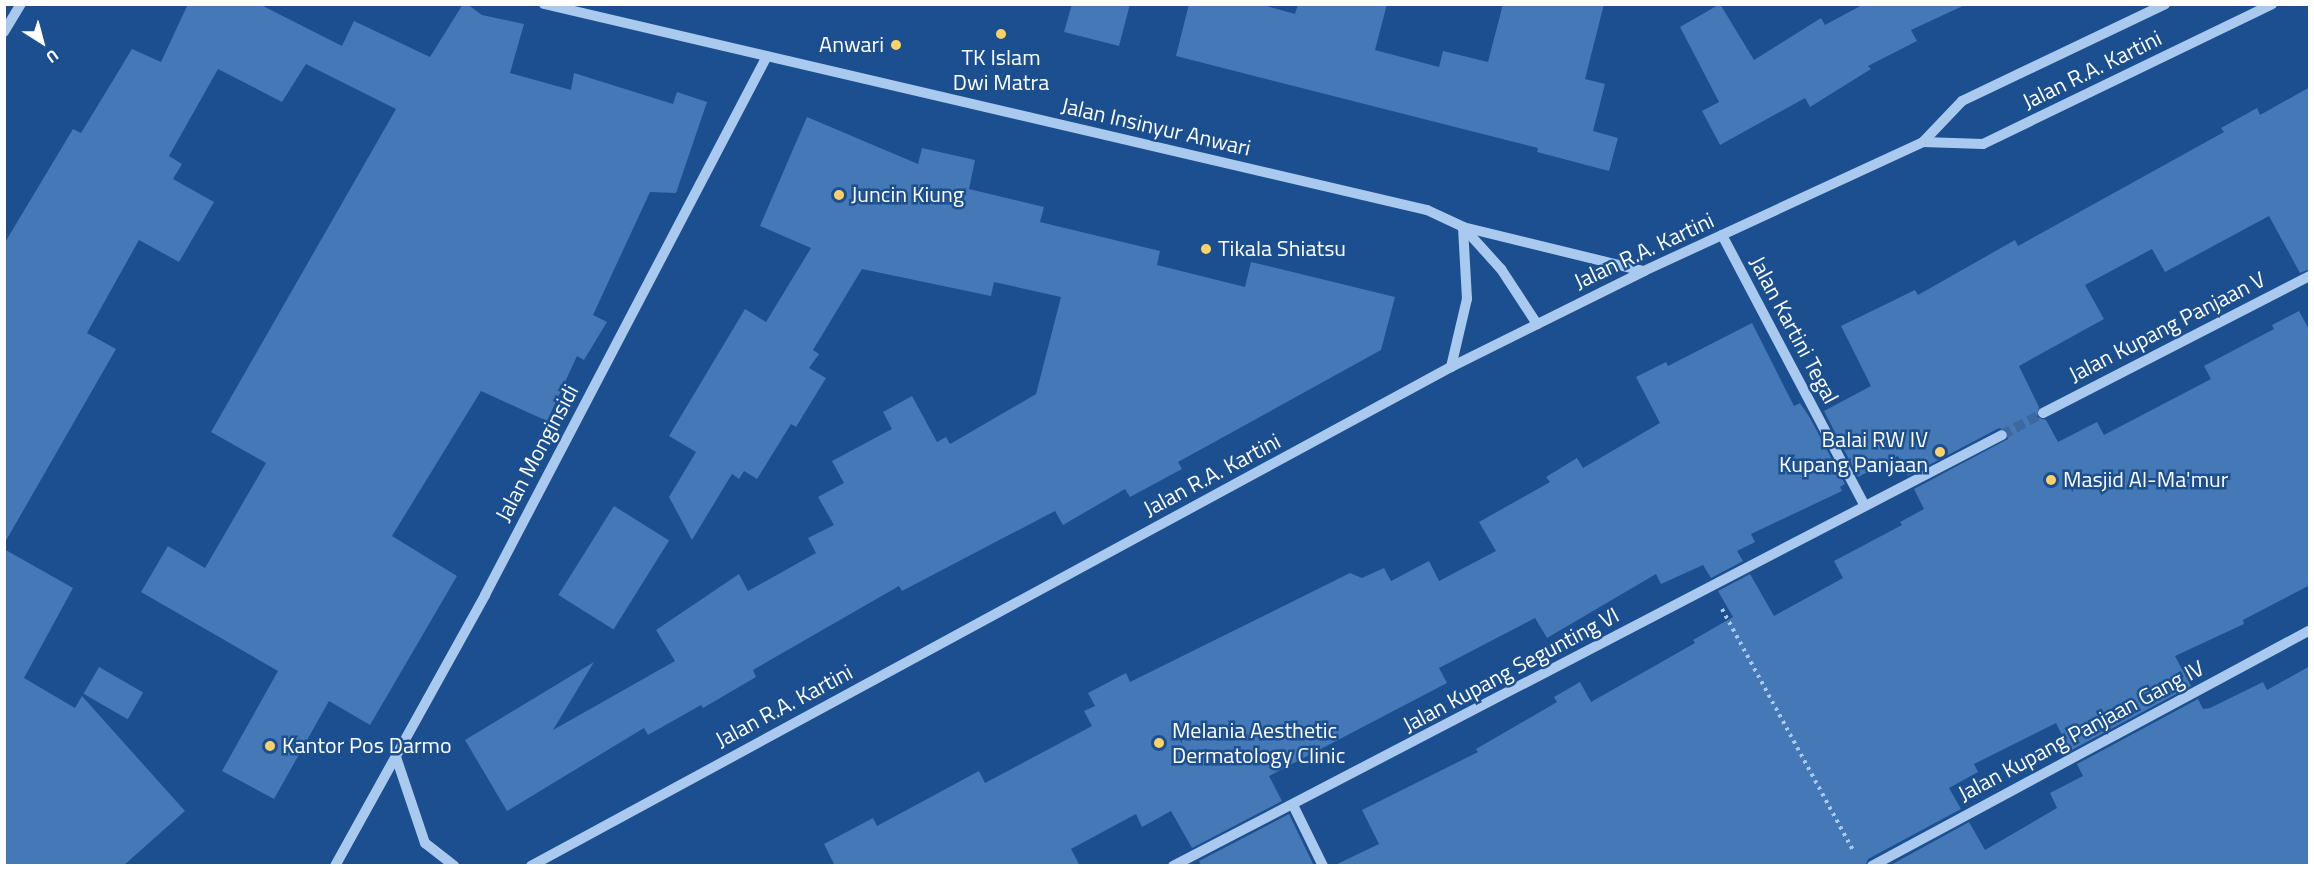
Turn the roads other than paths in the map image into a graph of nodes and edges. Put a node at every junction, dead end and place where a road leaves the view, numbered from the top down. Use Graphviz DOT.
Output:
graph roads {
  1 [pos="21,4"];
  2 [pos="544,4"];
  3 [pos="2165,4"];
  4 [pos="2272,4"];
  5 [pos="4,32"];
  6 [pos="767,56"];
  7 [pos="1923,142"];
  8 [pos="1463,227"];
  9 [pos="1722,235"];
  10 [pos="1644,272"];
  11 [pos="2310,276"];
  12 [pos="1537,324"];
  13 [pos="1450,367"];
  14 [pos="2043,413"];
  15 [pos="2002,435"];
  16 [pos="1865,506"];
  17 [pos="2310,630"];
  18 [pos="396,757"];
  19 [pos="1293,805"];
  20 [pos="335,866"];
  21 [pos="454,866"];
  22 [pos="531,866"];
  23 [pos="1173,866"];
  24 [pos="1323,866"];
  25 [pos="1872,866"];
  1 -- 5 [label="street"];
  2 -- 6 [label="street, Jalan Insinyur Anwari"];
  3 -- 7 [label="street, Jalan R.A. Kartini"];
  4 -- 7 [label="street, Jalan R.A. Kartini"];
  6 -- 8 [label="street, Jalan Insinyur Anwari"];
  6 -- 18 [label="street, Jalan Monginsidi"];
  7 -- 9 [label="street, Jalan R.A. Kartini"];
  8 -- 10 [label="street"];
  8 -- 12 [label="street, Jalan Insinyur Anwari"];
  8 -- 13 [label="street"];
  9 -- 10 [label="street, Jalan R.A. Kartini"];
  9 -- 16 [label="street, Jalan Kartini Tegal"];
  10 -- 12 [label="street, Jalan R.A. Kartini"];
  11 -- 14 [label="street, Jalan Kupang Panjaan V"];
  12 -- 13 [label="street, Jalan R.A. Kartini"];
  13 -- 22 [label="street, Jalan R.A. Kartini"];
  15 -- 16 [label="street"];
  16 -- 19 [label="street, Jalan Kupang Segunting VI"];
  17 -- 25 [label="street, Jalan Kupang Panjaan Gang IV"];
  18 -- 20 [label="street, Jalan Monginsidi"];
  18 -- 21 [label="street"];
  19 -- 23 [label="street, Jalan Kupang Segunting VI"];
  19 -- 24 [label="street"];
}
